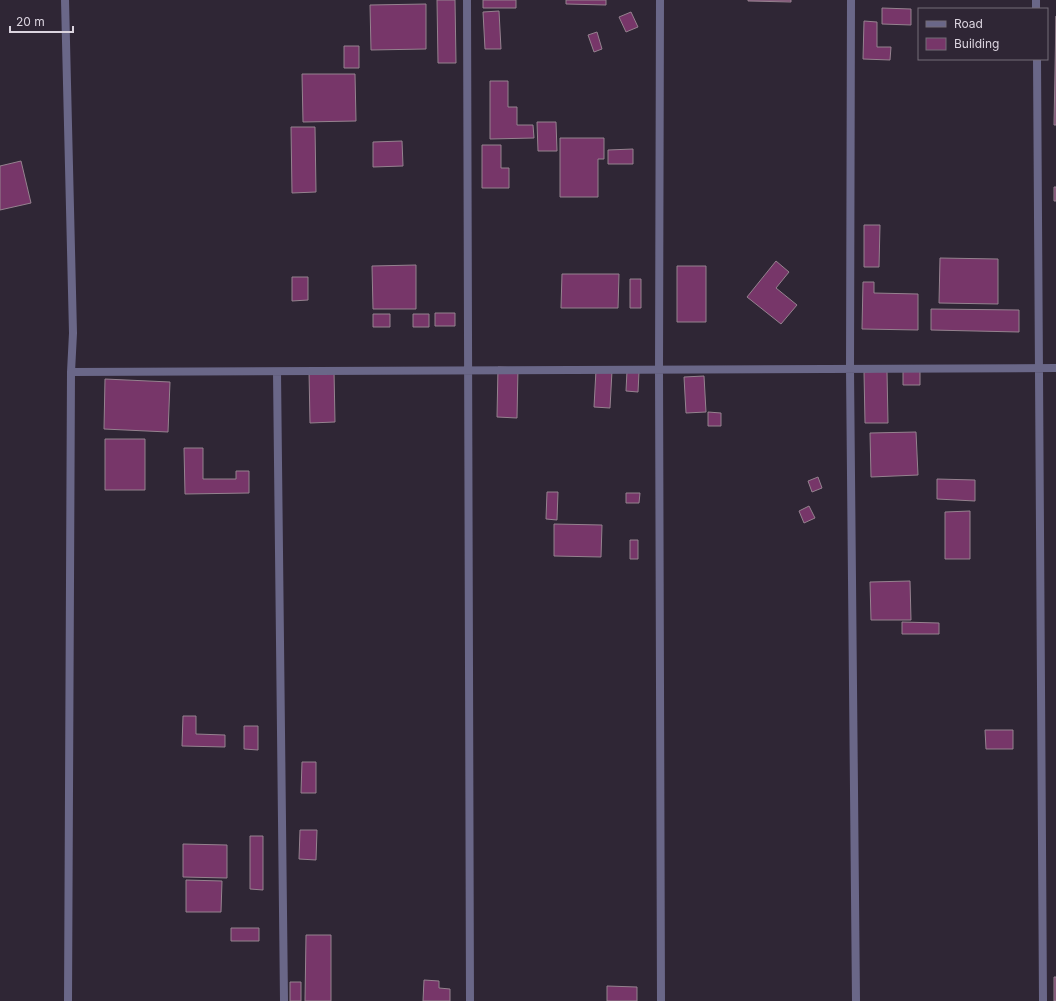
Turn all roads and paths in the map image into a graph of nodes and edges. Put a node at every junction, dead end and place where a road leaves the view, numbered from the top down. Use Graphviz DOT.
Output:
graph roads {
  1 [pos="65,0"];
  2 [pos="467,0"];
  3 [pos="660,0"];
  4 [pos="851,0"];
  5 [pos="1037,60"];
  6 [pos="1040,368"];
  7 [pos="1056,368"];
  8 [pos="850,369"];
  9 [pos="659,370"];
  10 [pos="468,371"];
  11 [pos="71,372"];
  12 [pos="277,372"];
  13 [pos="68,1001"];
  14 [pos="284,1001"];
  15 [pos="470,1001"];
  16 [pos="661,1001"];
  17 [pos="856,1001"];
  18 [pos="1043,1001"];
  1 -- 11 [label="street"];
  2 -- 10 [label="street"];
  3 -- 9 [label="street"];
  4 -- 8 [label="street"];
  5 -- 6 [label="street"];
  6 -- 7 [label="street"];
  6 -- 8 [label="street"];
  6 -- 18 [label="street"];
  8 -- 9 [label="street"];
  8 -- 17 [label="street"];
  9 -- 10 [label="street"];
  9 -- 16 [label="street"];
  10 -- 12 [label="street"];
  10 -- 15 [label="street"];
  11 -- 12 [label="street"];
  11 -- 13 [label="street"];
  12 -- 14 [label="street"];
}
